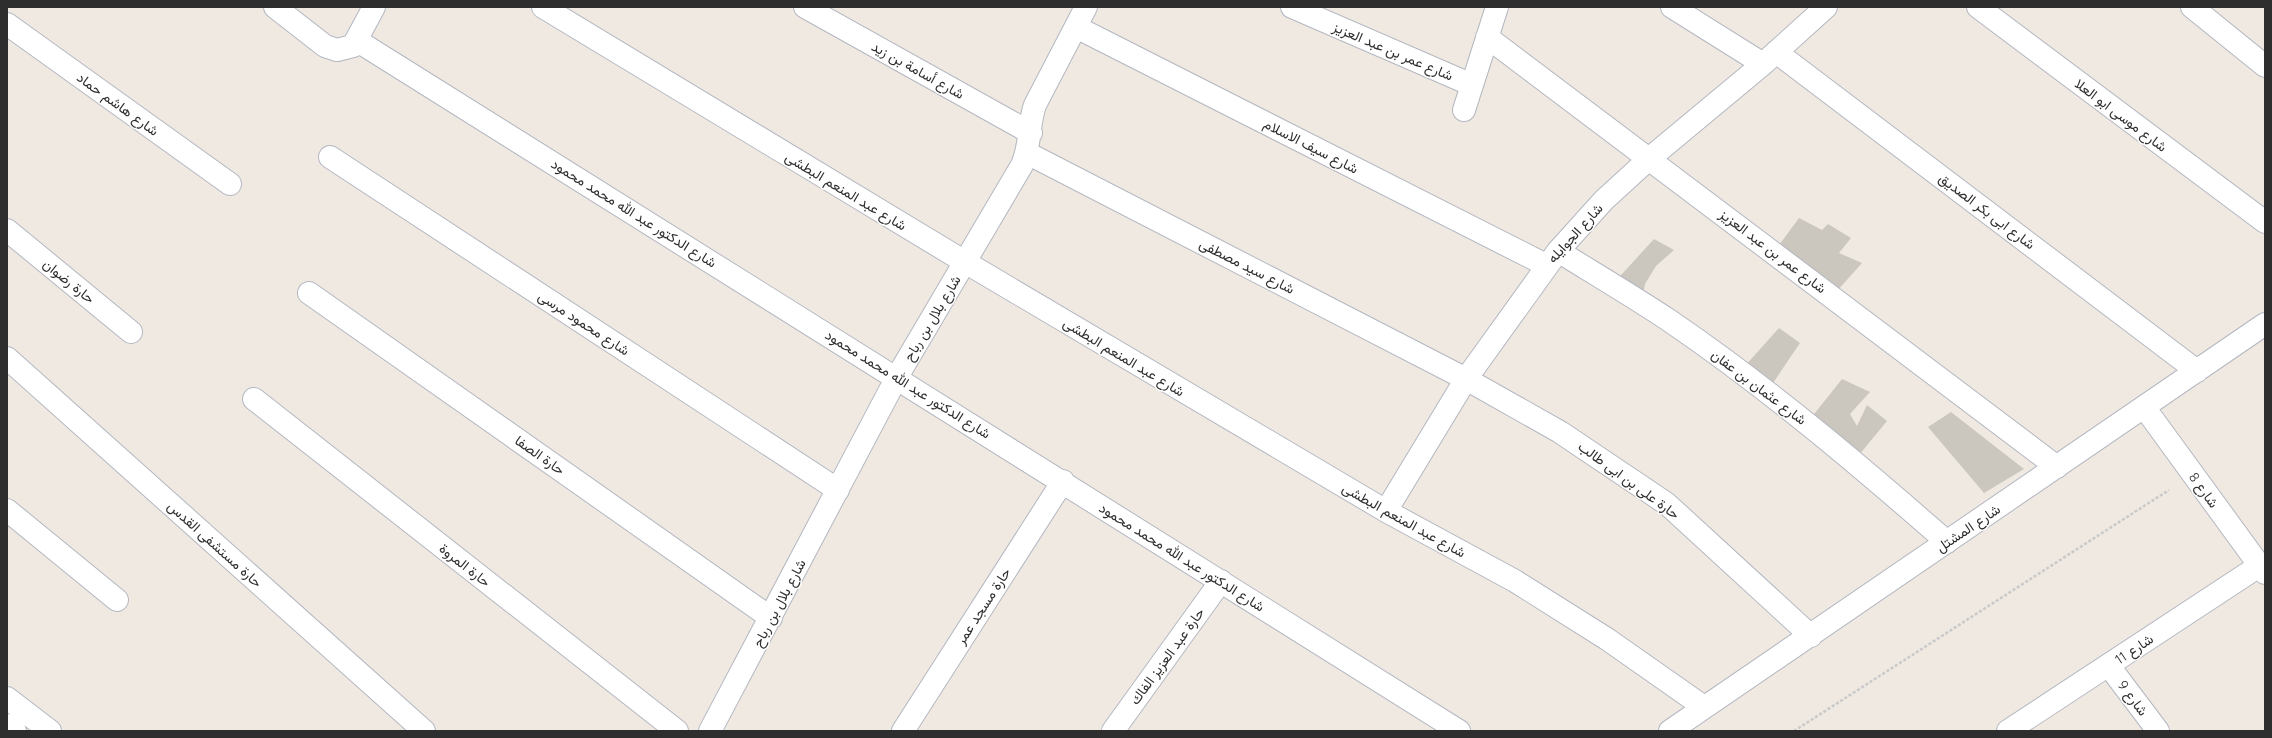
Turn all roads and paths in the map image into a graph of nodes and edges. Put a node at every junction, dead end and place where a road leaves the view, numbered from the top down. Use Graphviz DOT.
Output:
graph roads {
  1 [pos="275,7"];
  2 [pos="374,7"];
  3 [pos="543,7"];
  4 [pos="805,7"];
  5 [pos="1086,7"];
  6 [pos="1292,7"];
  7 [pos="1497,7"];
  8 [pos="1672,7"];
  9 [pos="1826,7"];
  10 [pos="1978,7"];
  11 [pos="2192,7"];
  12 [pos="7,24"];
  13 [pos="1076,27"];
  14 [pos="1487,37"];
  15 [pos="356,40"];
  16 [pos="1770,58"];
  17 [pos="2265,66"];
  18 [pos="1472,85"];
  19 [pos="1464,110"];
  20 [pos="1029,143"];
  21 [pos="330,157"];
  22 [pos="1650,158"];
  23 [pos="230,184"];
  24 [pos="2265,222"];
  25 [pos="7,230"];
  26 [pos="1552,258"];
  27 [pos="965,262"];
  28 [pos="309,293"];
  29 [pos="2265,324"];
  30 [pos="131,332"];
  31 [pos="7,358"];
  32 [pos="2197,370"];
  33 [pos="897,377"];
  34 [pos="1466,379"];
  35 [pos="254,399"];
  36 [pos="2144,407"];
  37 [pos="2057,467"];
  38 [pos="2193,475"];
  39 [pos="1063,481"];
  40 [pos="838,490"];
  41 [pos="7,510"];
  42 [pos="1386,511"];
  43 [pos="1947,542"];
  44 [pos="2262,569"];
  45 [pos="1221,581"];
  46 [pos="117,600"];
  47 [pos="771,618"];
  48 [pos="1811,636"];
  49 [pos="2109,666"];
  50 [pos="7,698"];
  51 [pos="1704,708"];
  52 [pos="7,725"];
  53 [pos="14,731"];
  54 [pos="50,731"];
  55 [pos="424,731"];
  56 [pos="677,731"];
  57 [pos="710,731"];
  58 [pos="903,731"];
  59 [pos="1113,731"];
  60 [pos="1459,731"];
  61 [pos="1670,731"];
  62 [pos="1794,731"];
  63 [pos="2008,731"];
  64 [pos="2158,731"];
  1 -- 15 [label="street"];
  2 -- 15 [label="street"];
  3 -- 27 [label="street, شارع عبد المنعم البطشى"];
  4 -- 20 [label="street, شارع أسامة بن زيد"];
  5 -- 13 [label="street, شارع بلال بن رباح"];
  6 -- 18 [label="street, شارع عمر بن عبد العزيز"];
  7 -- 14 [label="street"];
  8 -- 16 [label="street, شارع ابى بكر الصديق"];
  9 -- 16 [label="street, شارع الجوايله"];
  10 -- 24 [label="street, شارع موسى ابو العلا"];
  11 -- 17 [label="street"];
  12 -- 23 [label="street, شارع هاشم حماد"];
  13 -- 20 [label="street, شارع بلال بن رباح"];
  13 -- 26 [label="street, شارع سيف الاسلام"];
  14 -- 18 [label="street"];
  14 -- 22 [label="street, شارع عمر بن عبد العزيز"];
  15 -- 33 [label="street, شارع الدكتور عبد الله محمد محمود"];
  16 -- 22 [label="street, شارع الجوايله"];
  16 -- 32 [label="street, شارع ابى بكر الصديق"];
  18 -- 19 [label="street"];
  20 -- 27 [label="street, شارع بلال بن رباح"];
  20 -- 34 [label="street, شارع سيد مصطفى"];
  21 -- 40 [label="street, شارع محمود مرسى"];
  22 -- 26 [label="street, شارع الجوايله"];
  22 -- 37 [label="street, شارع عمر بن عبد العزيز"];
  25 -- 30 [label="street, حارة رضوان"];
  26 -- 34 [label="street, شارع الجوايله"];
  26 -- 43 [label="street, شارع عثمان بن عفان"];
  27 -- 33 [label="street, شارع بلال بن رباح"];
  27 -- 42 [label="street, شارع عبد المنعم البطشى"];
  28 -- 47 [label="street, حارة الصفا"];
  29 -- 32 [label="street, شارع المشتل"];
  31 -- 55 [label="street, حارة مستشفى القدس"];
  32 -- 36 [label="street, شارع المشتل"];
  33 -- 39 [label="street, شارع الدكتور عبد الله محمد محمود"];
  33 -- 40 [label="street, شارع بلال بن رباح"];
  34 -- 42 [label="street, شارع الجوايله"];
  34 -- 48 [label="street, حارة على بن ابى طالب"];
  35 -- 56 [label="street, حارة المروة"];
  36 -- 37 [label="street, شارع المشتل"];
  36 -- 38 [label="street, شارع 8"];
  37 -- 43 [label="street, شارع المشتل"];
  38 -- 44 [label="street, شارع 8"];
  38 -- 62 [label="path"];
  39 -- 45 [label="street, شارع الدكتور عبد الله محمد محمود"];
  39 -- 58 [label="street, حارة مسجد عمر"];
  40 -- 47 [label="street, شارع بلال بن رباح"];
  41 -- 46 [label="street"];
  42 -- 51 [label="street, شارع عبد المنعم البطشى"];
  43 -- 48 [label="street, شارع المشتل"];
  44 -- 49 [label="street, شارع 11"];
  45 -- 59 [label="street, حارة عبد العزيز الفاك"];
  45 -- 60 [label="street, شارع الدكتور عبد الله محمد محمود"];
  47 -- 57 [label="street, شارع بلال بن رباح"];
  48 -- 51 [label="street, شارع المشتل"];
  49 -- 63 [label="street, شارع 11"];
  49 -- 64 [label="street, شارع 9"];
  50 -- 54 [label="street"];
  51 -- 61 [label="street, شارع المشتل"];
  52 -- 53 [label="street"];
}
